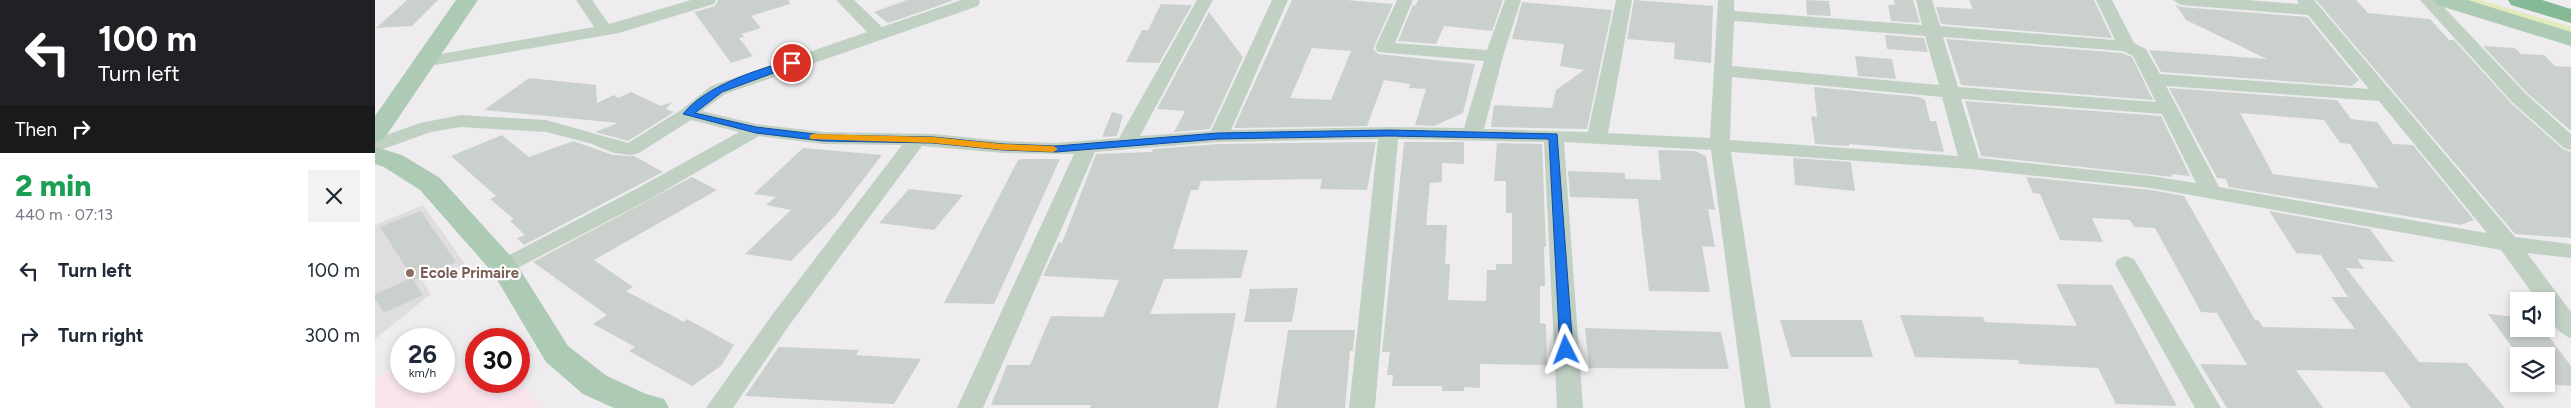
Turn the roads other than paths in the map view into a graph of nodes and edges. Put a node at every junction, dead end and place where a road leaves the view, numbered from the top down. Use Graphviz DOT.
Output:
graph roads {
  1 [pos="467,0"];
  2 [pos="584,0"];
  3 [pos="708,0"];
  4 [pos="844,0"];
  5 [pos="1205,0"];
  6 [pos="1280,0"];
  7 [pos="1405,0"];
  8 [pos="1513,0"];
  9 [pos="1624,0"];
  10 [pos="1924,0"];
  11 [pos="2104,0"];
  12 [pos="2181,0"];
  13 [pos="2429,0"];
  14 [pos="2445,0"];
  15 [pos="2519,0"];
  16 [pos="972,2"];
  17 [pos="2309,5"];
  18 [pos="1726,7"];
  19 [pos="2571,16"];
  20 [pos="1932,30"];
  21 [pos="605,31"];
  22 [pos="879,34"];
  23 [pos="2571,39"];
  24 [pos="2127,46"];
  25 [pos="1494,56"];
  26 [pos="424,62"];
  27 [pos="1723,71"];
  28 [pos="2152,79"];
  29 [pos="1950,92"];
  30 [pos="2383,96"];
  31 [pos="2169,109"];
  32 [pos="688,114"];
  33 [pos="2563,129"];
  34 [pos="756,130"];
  35 [pos="1389,133"];
  36 [pos="1473,133"];
  37 [pos="375,134"];
  38 [pos="1218,136"];
  39 [pos="1554,136"];
  40 [pos="1597,138"];
  41 [pos="916,140"];
  42 [pos="1126,144"];
  43 [pos="2571,144"];
  44 [pos="1720,145"];
  45 [pos="375,146"];
  46 [pos="1087,148"];
  47 [pos="375,155"];
  48 [pos="1970,164"];
  49 [pos="2211,192"];
  50 [pos="2508,244"];
  51 [pos="2571,250"];
  52 [pos="2126,264"];
  53 [pos="504,266"];
  54 [pos="2571,329"];
  55 [pos="652,408"];
  56 [pos="719,408"];
  57 [pos="971,408"];
  58 [pos="1362,408"];
  59 [pos="1570,408"];
  60 [pos="1758,408"];
  61 [pos="2207,408"];
  1 -- 26 [label="main road"];
  2 -- 21 [label="street"];
  3 -- 21 [label="street"];
  4 -- 22 [label="street"];
  5 -- 42 [label="street"];
  6 -- 38 [label="street"];
  7 -- 25 [label="street"];
  8 -- 25 [label="street"];
  9 -- 40 [label="street"];
  10 -- 20 [label="street"];
  11 -- 24 [label="street"];
  12 -- 17 [label="street"];
  13 -- 33 [label="street"];
  14 -- 23 [label="main road"];
  15 -- 19 [label="highway"];
  16 -- 22 [label="street"];
  17 -- 30 [label="street"];
  18 -- 20 [label="street"];
  18 -- 27 [label="street"];
  20 -- 24 [label="street"];
  20 -- 29 [label="street"];
  21 -- 26 [label="street"];
  22 -- 32 [label="street"];
  24 -- 28 [label="street"];
  25 -- 36 [label="street"];
  26 -- 37 [label="main road"];
  27 -- 29 [label="street"];
  27 -- 44 [label="street"];
  28 -- 30 [label="street"];
  28 -- 31 [label="street"];
  29 -- 31 [label="street"];
  29 -- 48 [label="street"];
  30 -- 50 [label="street"];
  31 -- 49 [label="street"];
  32 -- 34 [label="street"];
  32 -- 45 [label="street"];
  33 -- 43 [label="street"];
  34 -- 41 [label="street"];
  34 -- 53 [label="street"];
  35 -- 36 [label="street"];
  35 -- 38 [label="street"];
  35 -- 58 [label="street"];
  36 -- 39 [label="street"];
  38 -- 42 [label="street"];
  39 -- 40 [label="street"];
  39 -- 59 [label="street"];
  40 -- 44 [label="street"];
  41 -- 46 [label="street"];
  41 -- 56 [label="street"];
  42 -- 46 [label="street"];
  44 -- 48 [label="street"];
  44 -- 60 [label="street"];
  46 -- 57 [label="street"];
  47 -- 53 [label="main road"];
  48 -- 49 [label="street"];
  49 -- 50 [label="street"];
  50 -- 51 [label="street"];
  50 -- 54 [label="street"];
  52 -- 61 [label="street"];
  53 -- 55 [label="main road"];
}
